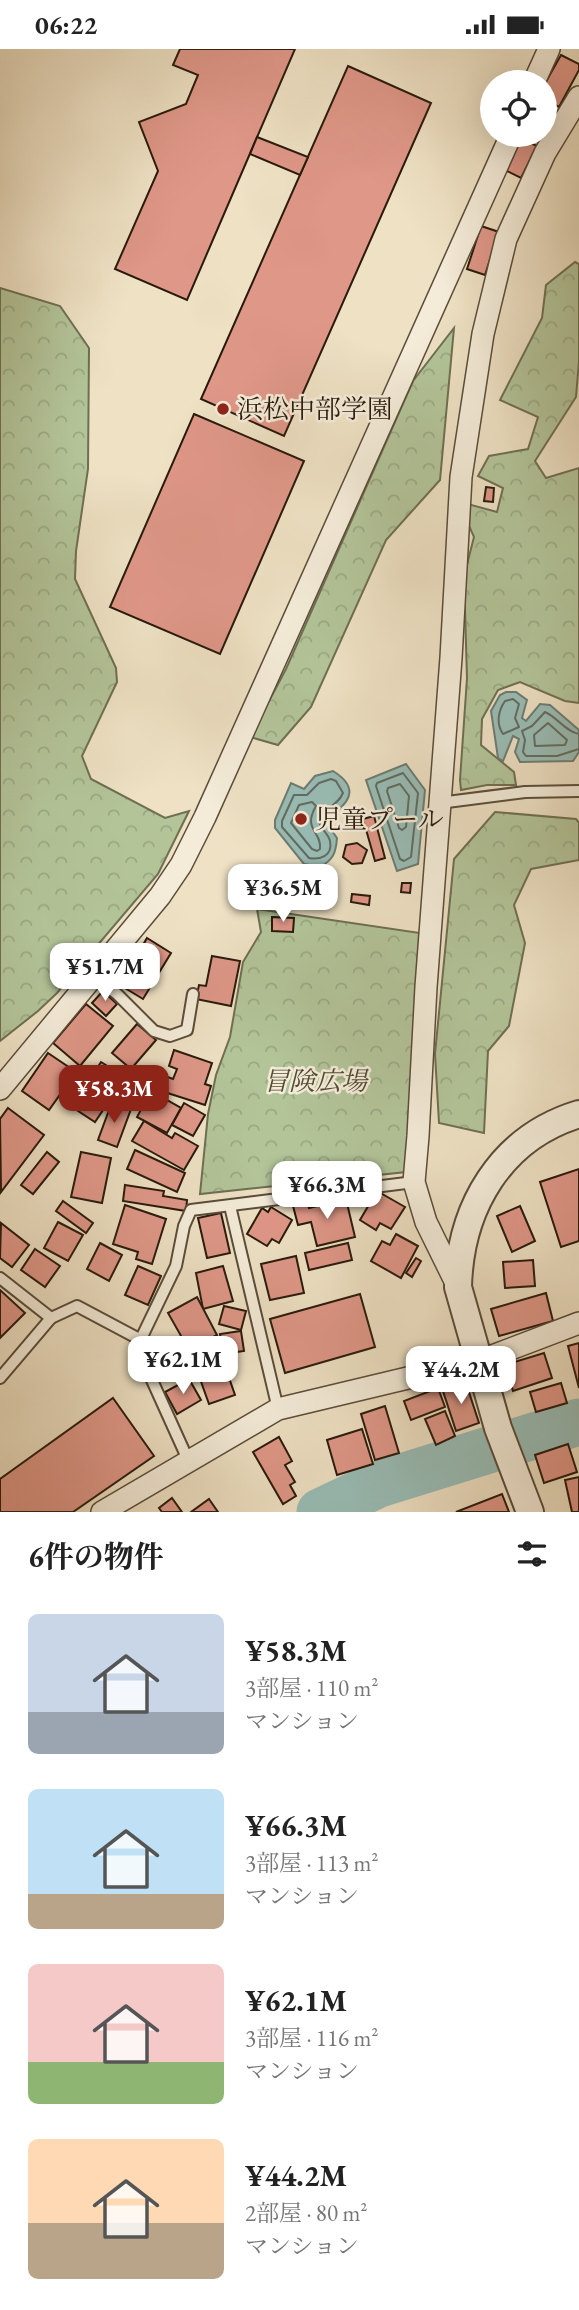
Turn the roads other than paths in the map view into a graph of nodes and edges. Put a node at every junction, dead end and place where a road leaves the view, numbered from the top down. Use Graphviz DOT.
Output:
graph roads {
  1 [pos="549,49"];
  2 [pos="539,70"];
  3 [pos="579,97"];
  4 [pos="506,147"];
  5 [pos="579,791"];
  6 [pos="440,806"];
  7 [pos="93,975"];
  8 [pos="193,994"];
  9 [pos="0,1089"];
  10 [pos="579,1114"];
  11 [pos="414,1182"];
  12 [pos="230,1206"];
  13 [pos="0,1278"];
  14 [pos="458,1287"];
  15 [pos="51,1318"];
  16 [pos="579,1323"];
  17 [pos="141,1340"];
  18 [pos="479,1361"];
  19 [pos="0,1378"];
  20 [pos="278,1409"];
  21 [pos="188,1462"];
  22 [pos="102,1512"];
  23 [pos="530,1512"];
  1 -- 2 [label="street"];
  3 -- 6 [label="street"];
  4 -- 7 [label="street"];
  5 -- 6 [label="lane"];
  6 -- 11 [label="street"];
  7 -- 8 [label="lane"];
  7 -- 9 [label="street"];
  10 -- 14 [label="street"];
  11 -- 12 [label="lane"];
  11 -- 14 [label="street"];
  12 -- 17 [label="lane"];
  12 -- 20 [label="lane"];
  13 -- 15 [label="lane"];
  14 -- 18 [label="street"];
  15 -- 17 [label="lane"];
  15 -- 19 [label="lane"];
  16 -- 18 [label="street"];
  17 -- 21 [label="lane"];
  18 -- 20 [label="street"];
  18 -- 23 [label="street"];
  20 -- 21 [label="street"];
  21 -- 22 [label="street"];
}
